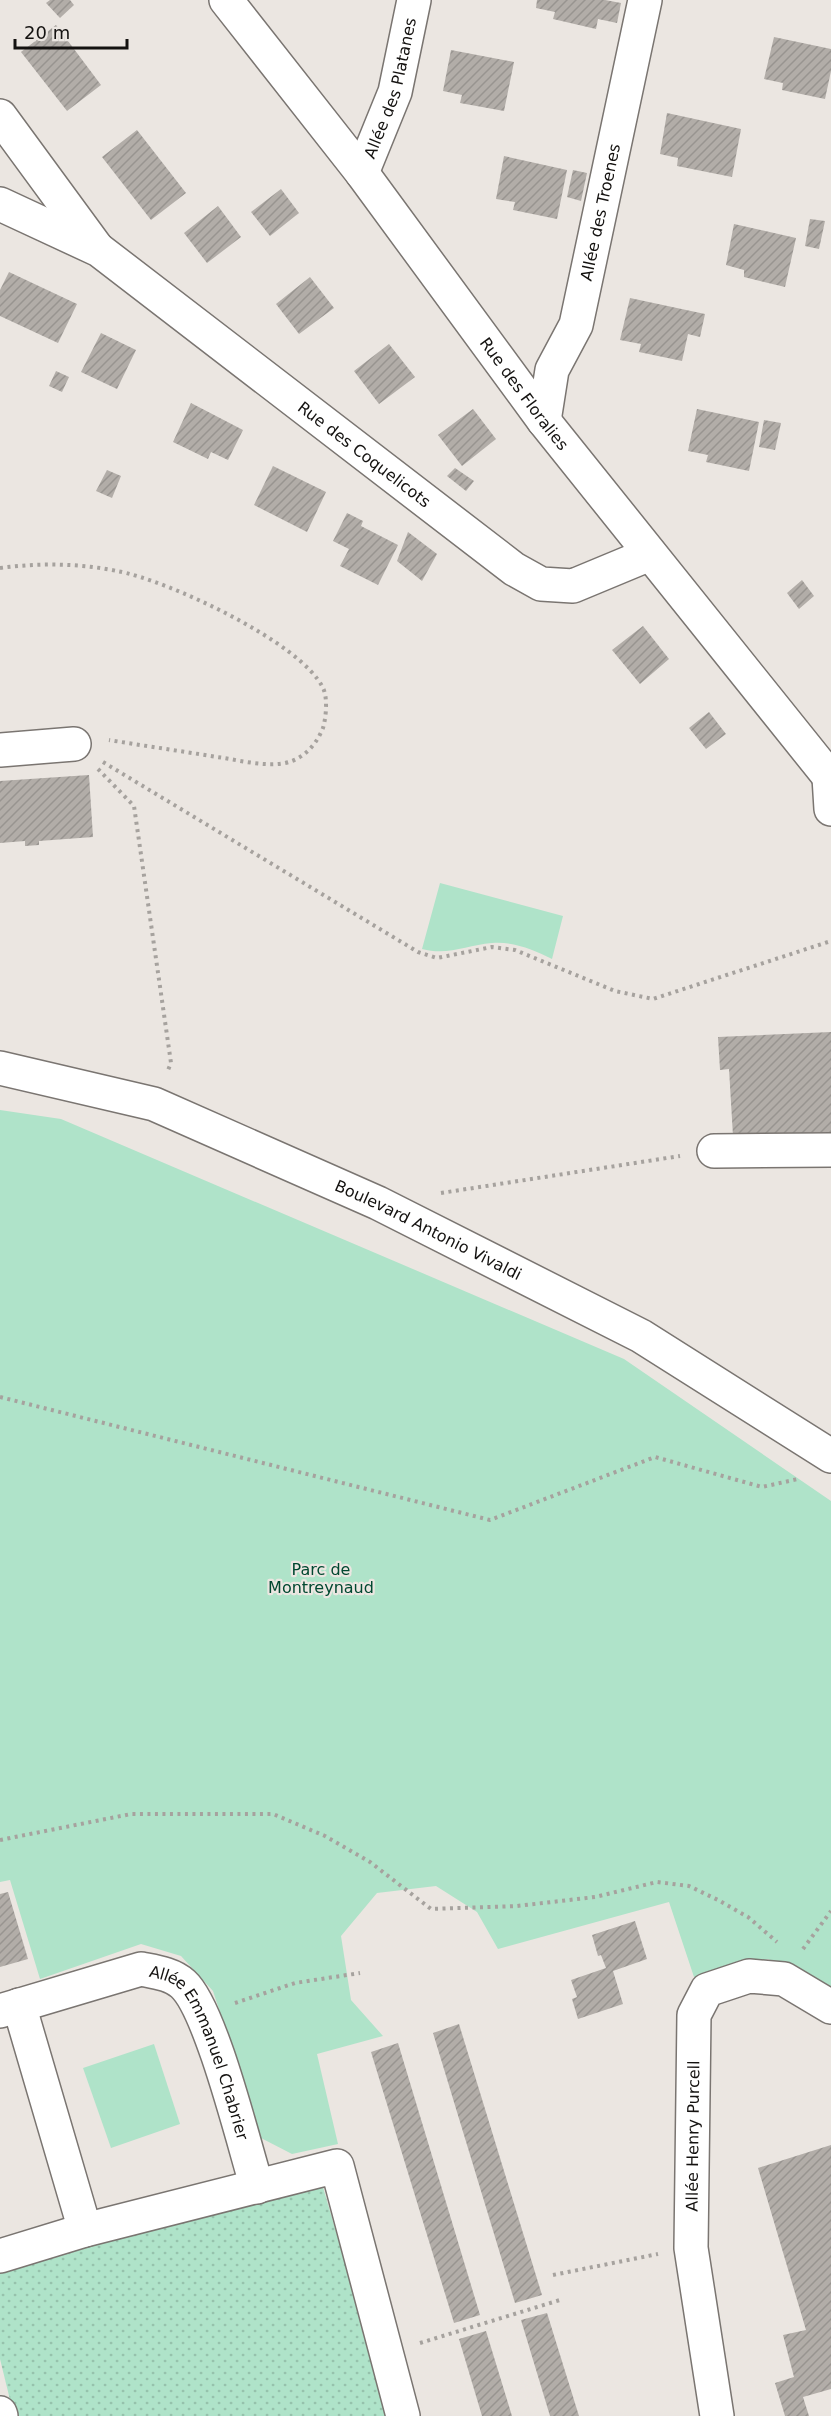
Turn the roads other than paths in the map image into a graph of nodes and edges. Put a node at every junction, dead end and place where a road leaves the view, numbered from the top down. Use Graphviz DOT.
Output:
graph roads {
  1 [pos="414,0"];
  2 [pos="645,0"];
  3 [pos="228,1"];
  4 [pos="0,116"];
  5 [pos="362,173"];
  6 [pos="0,204"];
  7 [pos="99,250"];
  8 [pos="544,421"];
  9 [pos="650,555"];
  10 [pos="74,744"];
  11 [pos="0,750"];
  12 [pos="830,788"];
  13 [pos="0,1068"];
  14 [pos="831,1150"];
  15 [pos="714,1151"];
  16 [pos="820,1466"];
  17 [pos="831,2007"];
  18 [pos="9,2008"];
  19 [pos="256,2187"];
  20 [pos="86,2230"];
  21 [pos="0,2256"];
  22 [pos="403,2416"];
  23 [pos="717,2416"];
  1 -- 5 [label="street, Allée des Platanes"];
  2 -- 8 [label="street, Allée des Troenes"];
  3 -- 5 [label="street, Rue des Floralies"];
  4 -- 7 [label="street, Rue des Coquelicots"];
  5 -- 8 [label="street, Rue des Floralies"];
  6 -- 7 [label="street, Rue des Coquelicots"];
  7 -- 9 [label="street, Rue des Coquelicots"];
  8 -- 9 [label="street, Rue des Floralies"];
  9 -- 12 [label="street, Rue des Floralies"];
  10 -- 11 [label="street"];
  13 -- 16 [label="street, Boulevard Antonio Vivaldi"];
  14 -- 15 [label="street"];
  17 -- 23 [label="street, Allée Henry Purcell"];
  18 -- 19 [label="street, Allée Emmanuel Chabrier"];
  18 -- 20 [label="street"];
  19 -- 20 [label="street"];
  19 -- 22 [label="street"];
  20 -- 21 [label="street"];
}
